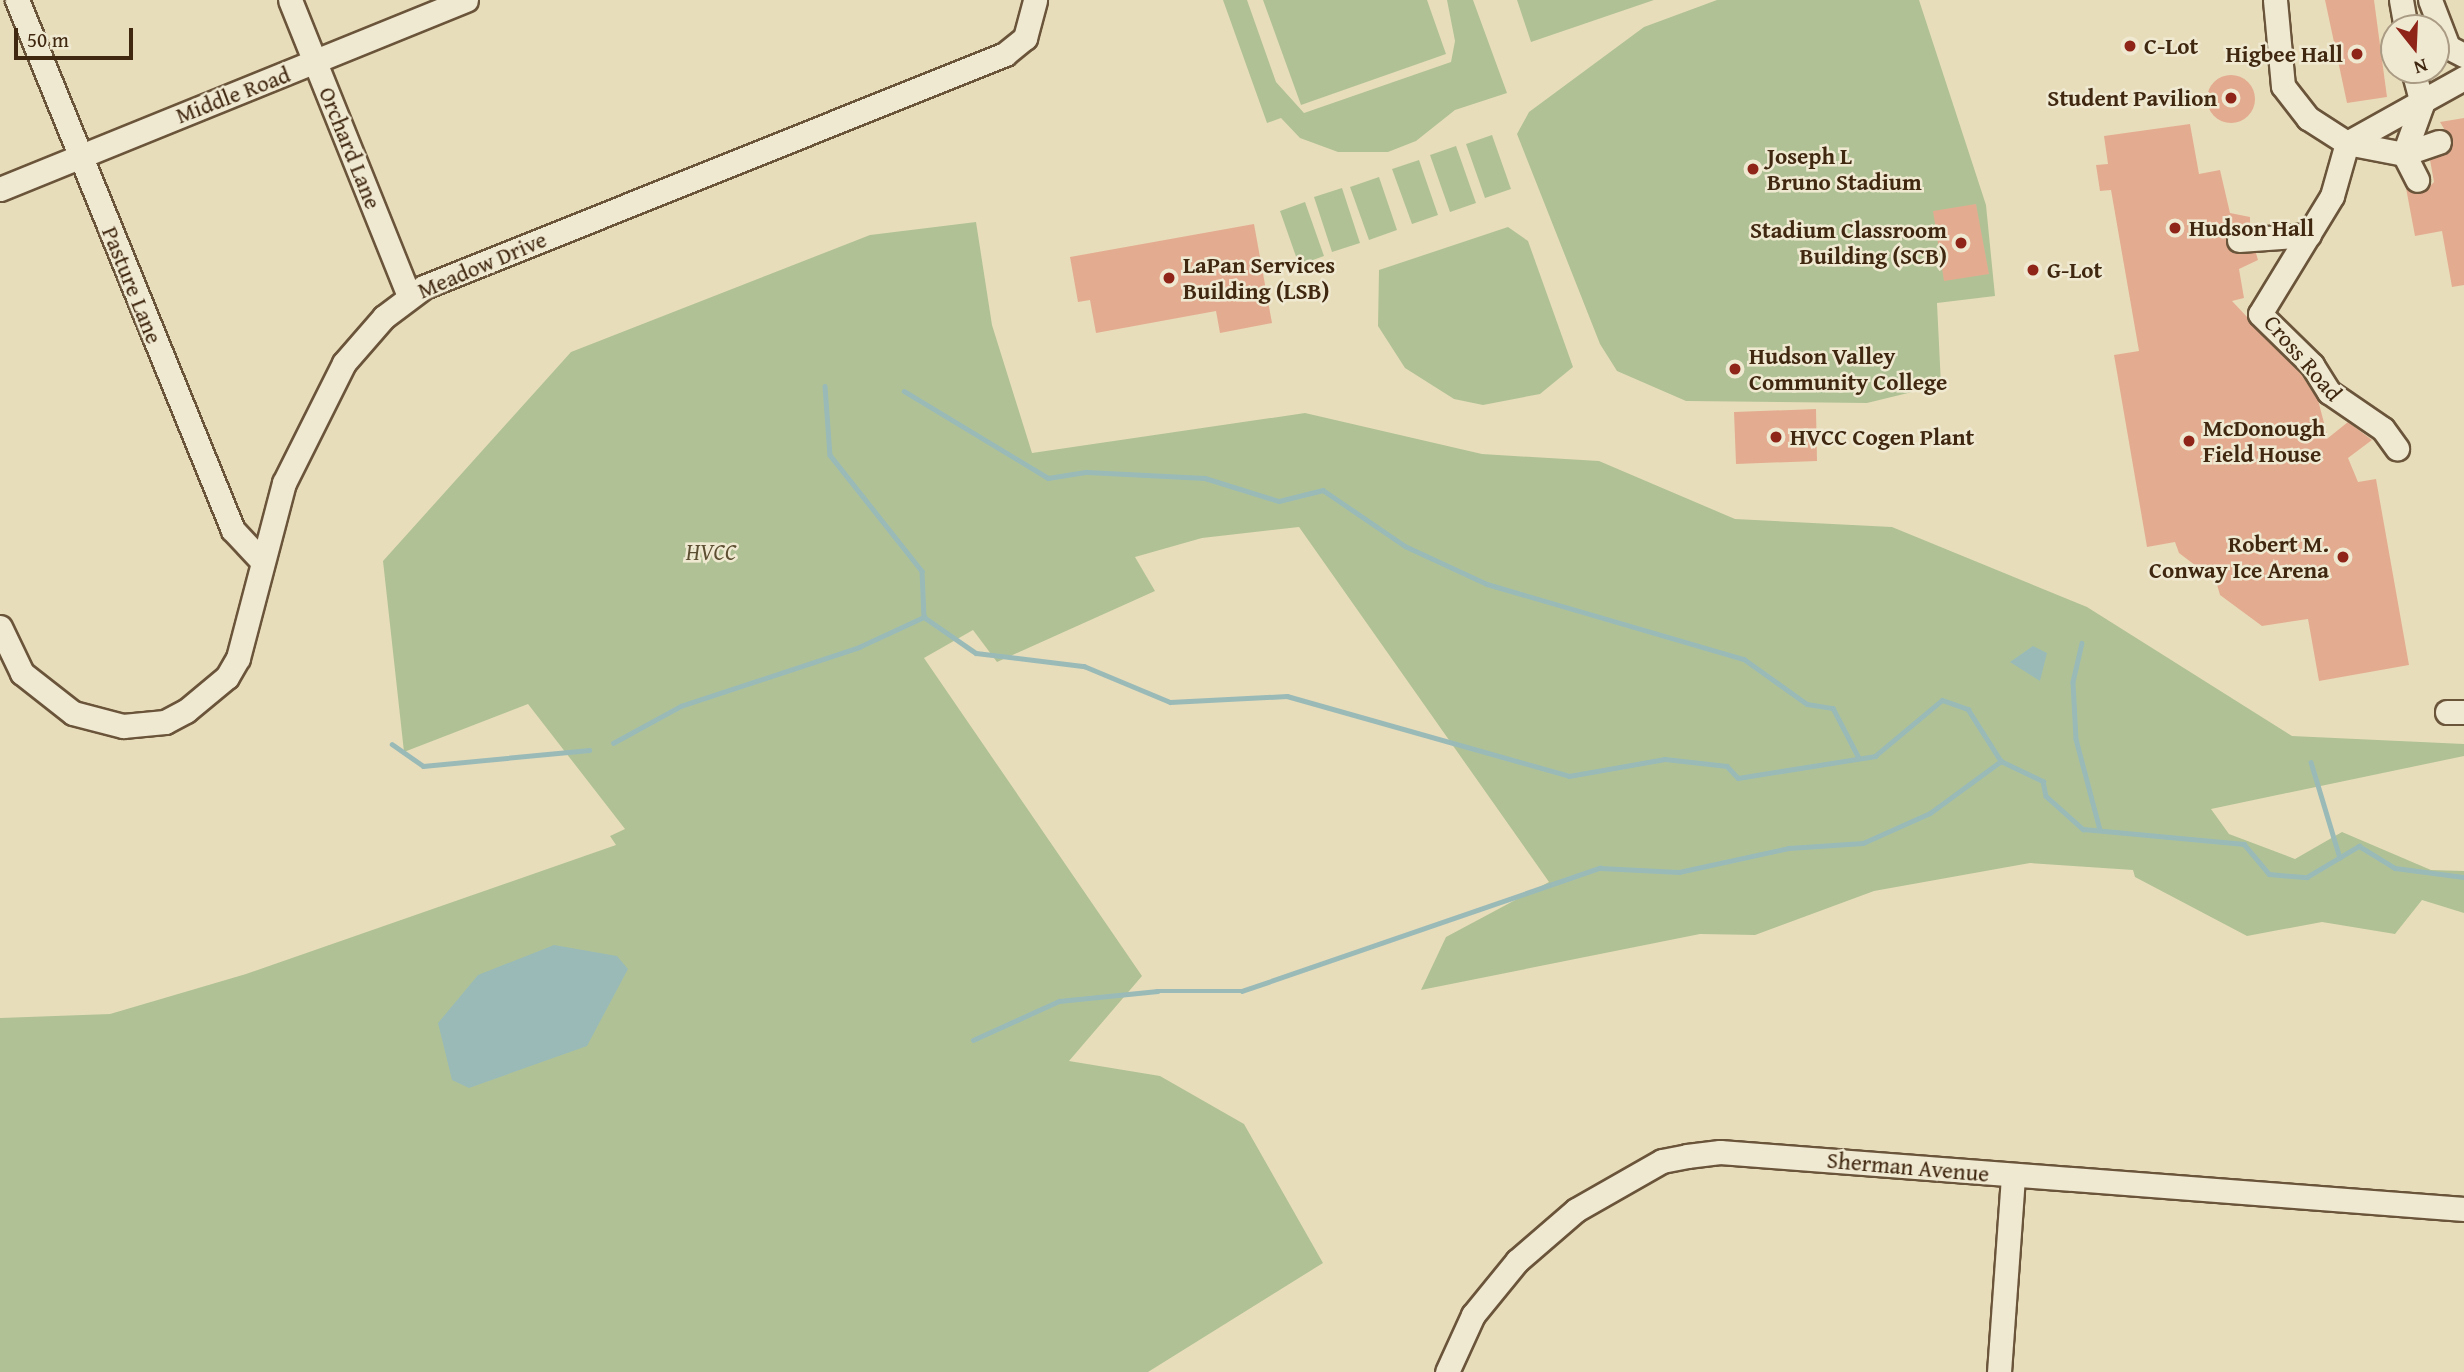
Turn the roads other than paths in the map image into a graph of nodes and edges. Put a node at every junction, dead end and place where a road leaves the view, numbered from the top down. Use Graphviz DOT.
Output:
graph roads {
  1 [pos="17,0"];
  2 [pos="290,0"];
  3 [pos="466,0"];
  4 [pos="1035,0"];
  5 [pos="2275,0"];
  6 [pos="2430,0"];
  7 [pos="2464,55"];
  8 [pos="316,63"];
  9 [pos="2464,78"];
  10 [pos="2417,84"];
  11 [pos="2422,104"];
  12 [pos="2439,142"];
  13 [pos="2347,143"];
  14 [pos="2404,154"];
  15 [pos="79,156"];
  16 [pos="2417,180"];
  17 [pos="0,188"];
  18 [pos="2309,235"];
  19 [pos="2239,240"];
  20 [pos="409,296"];
  21 [pos="2397,448"];
  22 [pos="261,560"];
  23 [pos="0,627"];
  24 [pos="2013,1176"];
  25 [pos="2464,1209"];
  26 [pos="1447,1372"];
  27 [pos="1999,1372"];
  1 -- 15 [label="street, Pasture Lane"];
  2 -- 8 [label="street, Orchard Lane"];
  3 -- 8 [label="street, Middle Road"];
  4 -- 20 [label="street, Meadow Drive"];
  5 -- 13 [label="street"];
  6 -- 7 [label="street"];
  8 -- 15 [label="street, Middle Road"];
  8 -- 20 [label="street, Orchard Lane"];
  9 -- 11 [label="street"];
  10 -- 11 [label="street"];
  11 -- 13 [label="street"];
  11 -- 14 [label="street"];
  12 -- 14 [label="street"];
  13 -- 14 [label="street"];
  13 -- 18 [label="street, Cross Road"];
  14 -- 16 [label="street"];
  15 -- 17 [label="street, Middle Road"];
  15 -- 22 [label="street, Pasture Lane"];
  18 -- 19 [label="street"];
  18 -- 21 [label="street, Cross Road"];
  20 -- 22 [label="street, Meadow Drive"];
  22 -- 23 [label="street, Meadow Drive"];
  24 -- 25 [label="street, Sherman Avenue"];
  24 -- 26 [label="street, Sherman Avenue"];
  24 -- 27 [label="street"];
}
